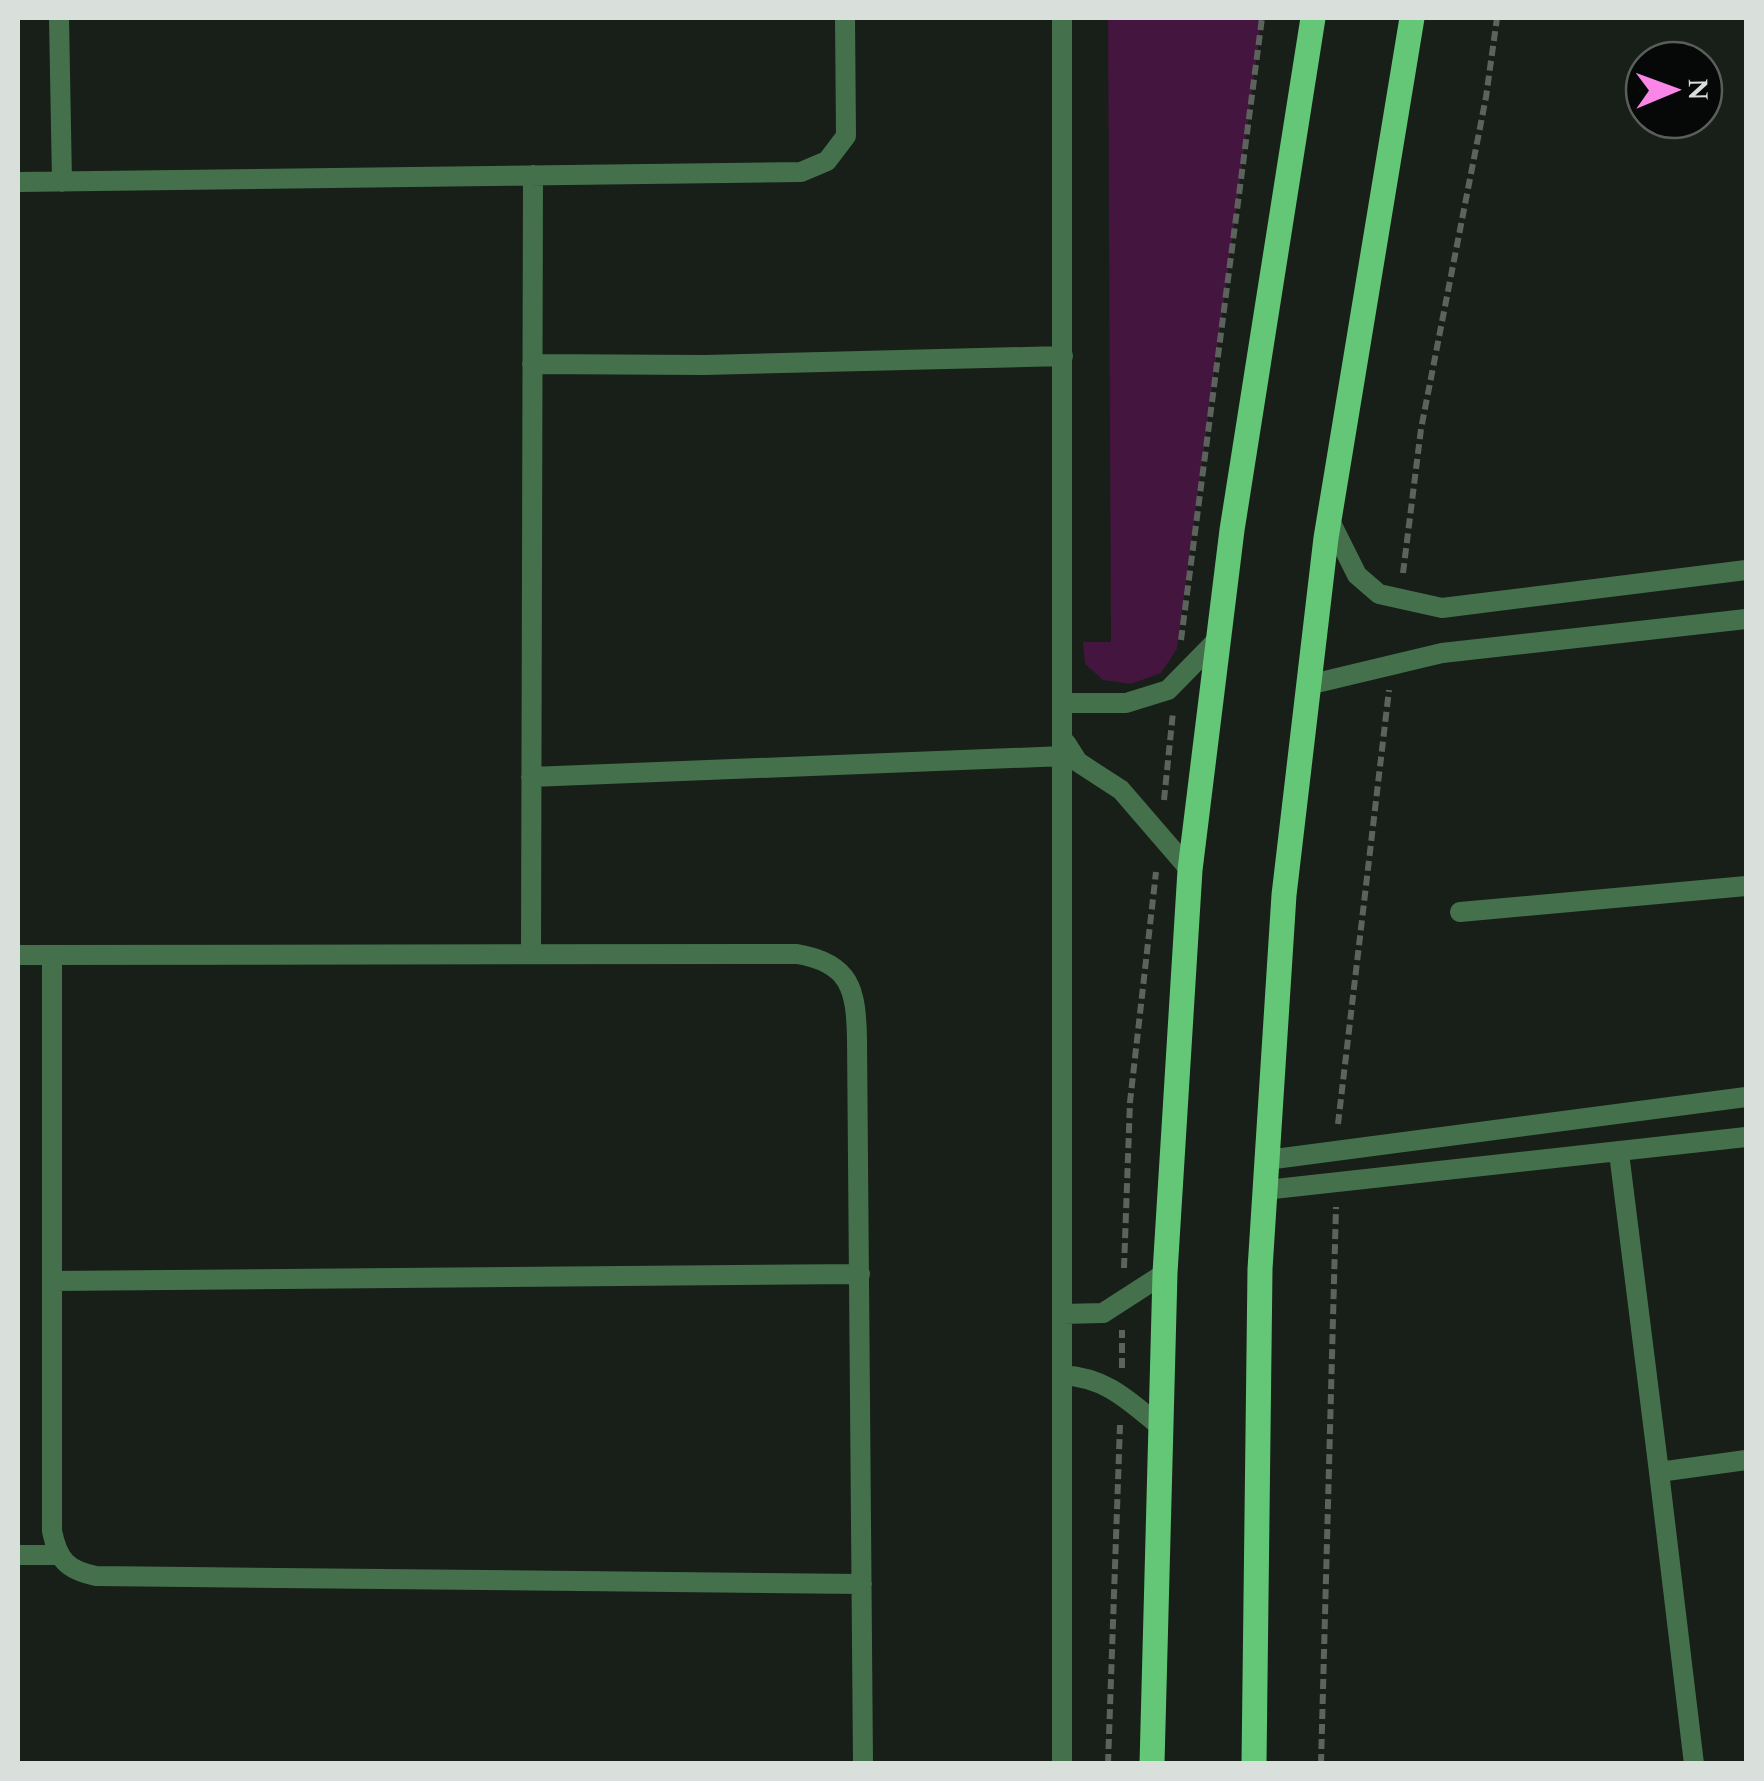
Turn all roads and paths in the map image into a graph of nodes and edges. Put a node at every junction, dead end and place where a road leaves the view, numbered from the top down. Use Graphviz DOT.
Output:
graph roads {
  1 [pos="59,18"];
  2 [pos="846,18"];
  3 [pos="1062,18"];
  4 [pos="1313,18"];
  5 [pos="1412,18"];
  6 [pos="1497,18"];
  7 [pos="532,176"];
  8 [pos="18,182"];
  9 [pos="62,182"];
  10 [pos="1064,356"];
  11 [pos="532,364"];
  12 [pos="1329,519"];
  13 [pos="1746,570"];
  14 [pos="1400,599"];
  15 [pos="1746,619"];
  16 [pos="1219,638"];
  17 [pos="1392,664"];
  18 [pos="1308,685"];
  19 [pos="1064,703"];
  20 [pos="1064,748"];
  21 [pos="531,777"];
  22 [pos="1190,870"];
  23 [pos="1746,886"];
  24 [pos="1460,912"];
  25 [pos="531,954"];
  26 [pos="18,955"];
  27 [pos="52,955"];
  28 [pos="1746,1097"];
  29 [pos="1746,1137"];
  30 [pos="1338,1150"];
  31 [pos="1619,1152"];
  32 [pos="1267,1160"];
  33 [pos="1337,1183"];
  34 [pos="1265,1190"];
  35 [pos="1165,1273"];
  36 [pos="860,1274"];
  37 [pos="52,1281"];
  38 [pos="1063,1314"];
  39 [pos="1063,1375"];
  40 [pos="1161,1426"];
  41 [pos="1746,1460"];
  42 [pos="1659,1472"];
  43 [pos="18,1555"];
  44 [pos="57,1555"];
  45 [pos="862,1584"];
  46 [pos="863,1764"];
  47 [pos="1062,1764"];
  48 [pos="1152,1764"];
  49 [pos="1254,1764"];
  50 [pos="1320,1764"];
  51 [pos="1694,1764"];
  1 -- 9 [label="street"];
  2 -- 7 [label="street"];
  3 -- 10 [label="street"];
  4 -- 16 [label="main road"];
  5 -- 12 [label="main road"];
  6 -- 14 [label="path"];
  7 -- 9 [label="street"];
  7 -- 11 [label="street"];
  8 -- 9 [label="street"];
  10 -- 11 [label="street"];
  10 -- 19 [label="street"];
  11 -- 21 [label="street"];
  12 -- 14 [label="street"];
  12 -- 18 [label="main road"];
  13 -- 14 [label="street"];
  15 -- 17 [label="street"];
  16 -- 19 [label="street"];
  16 -- 22 [label="main road"];
  17 -- 18 [label="street"];
  17 -- 30 [label="path"];
  18 -- 32 [label="main road"];
  19 -- 20 [label="street"];
  20 -- 21 [label="street"];
  20 -- 22 [label="street"];
  20 -- 38 [label="street"];
  21 -- 25 [label="street"];
  22 -- 35 [label="main road"];
  23 -- 24 [label="street"];
  25 -- 27 [label="street"];
  25 -- 36 [label="street"];
  26 -- 27 [label="street"];
  27 -- 37 [label="street"];
  28 -- 30 [label="street"];
  29 -- 31 [label="street"];
  30 -- 32 [label="street"];
  31 -- 33 [label="street"];
  31 -- 42 [label="street"];
  32 -- 34 [label="main road"];
  33 -- 34 [label="street"];
  33 -- 50 [label="path"];
  34 -- 49 [label="main road"];
  35 -- 38 [label="street"];
  35 -- 40 [label="main road"];
  36 -- 37 [label="street"];
  36 -- 45 [label="street"];
  37 -- 44 [label="street"];
  38 -- 39 [label="street"];
  39 -- 40 [label="street"];
  39 -- 47 [label="street"];
  40 -- 48 [label="main road"];
  41 -- 42 [label="street"];
  42 -- 51 [label="street"];
  43 -- 44 [label="street"];
  44 -- 45 [label="street"];
  45 -- 46 [label="street"];
}
